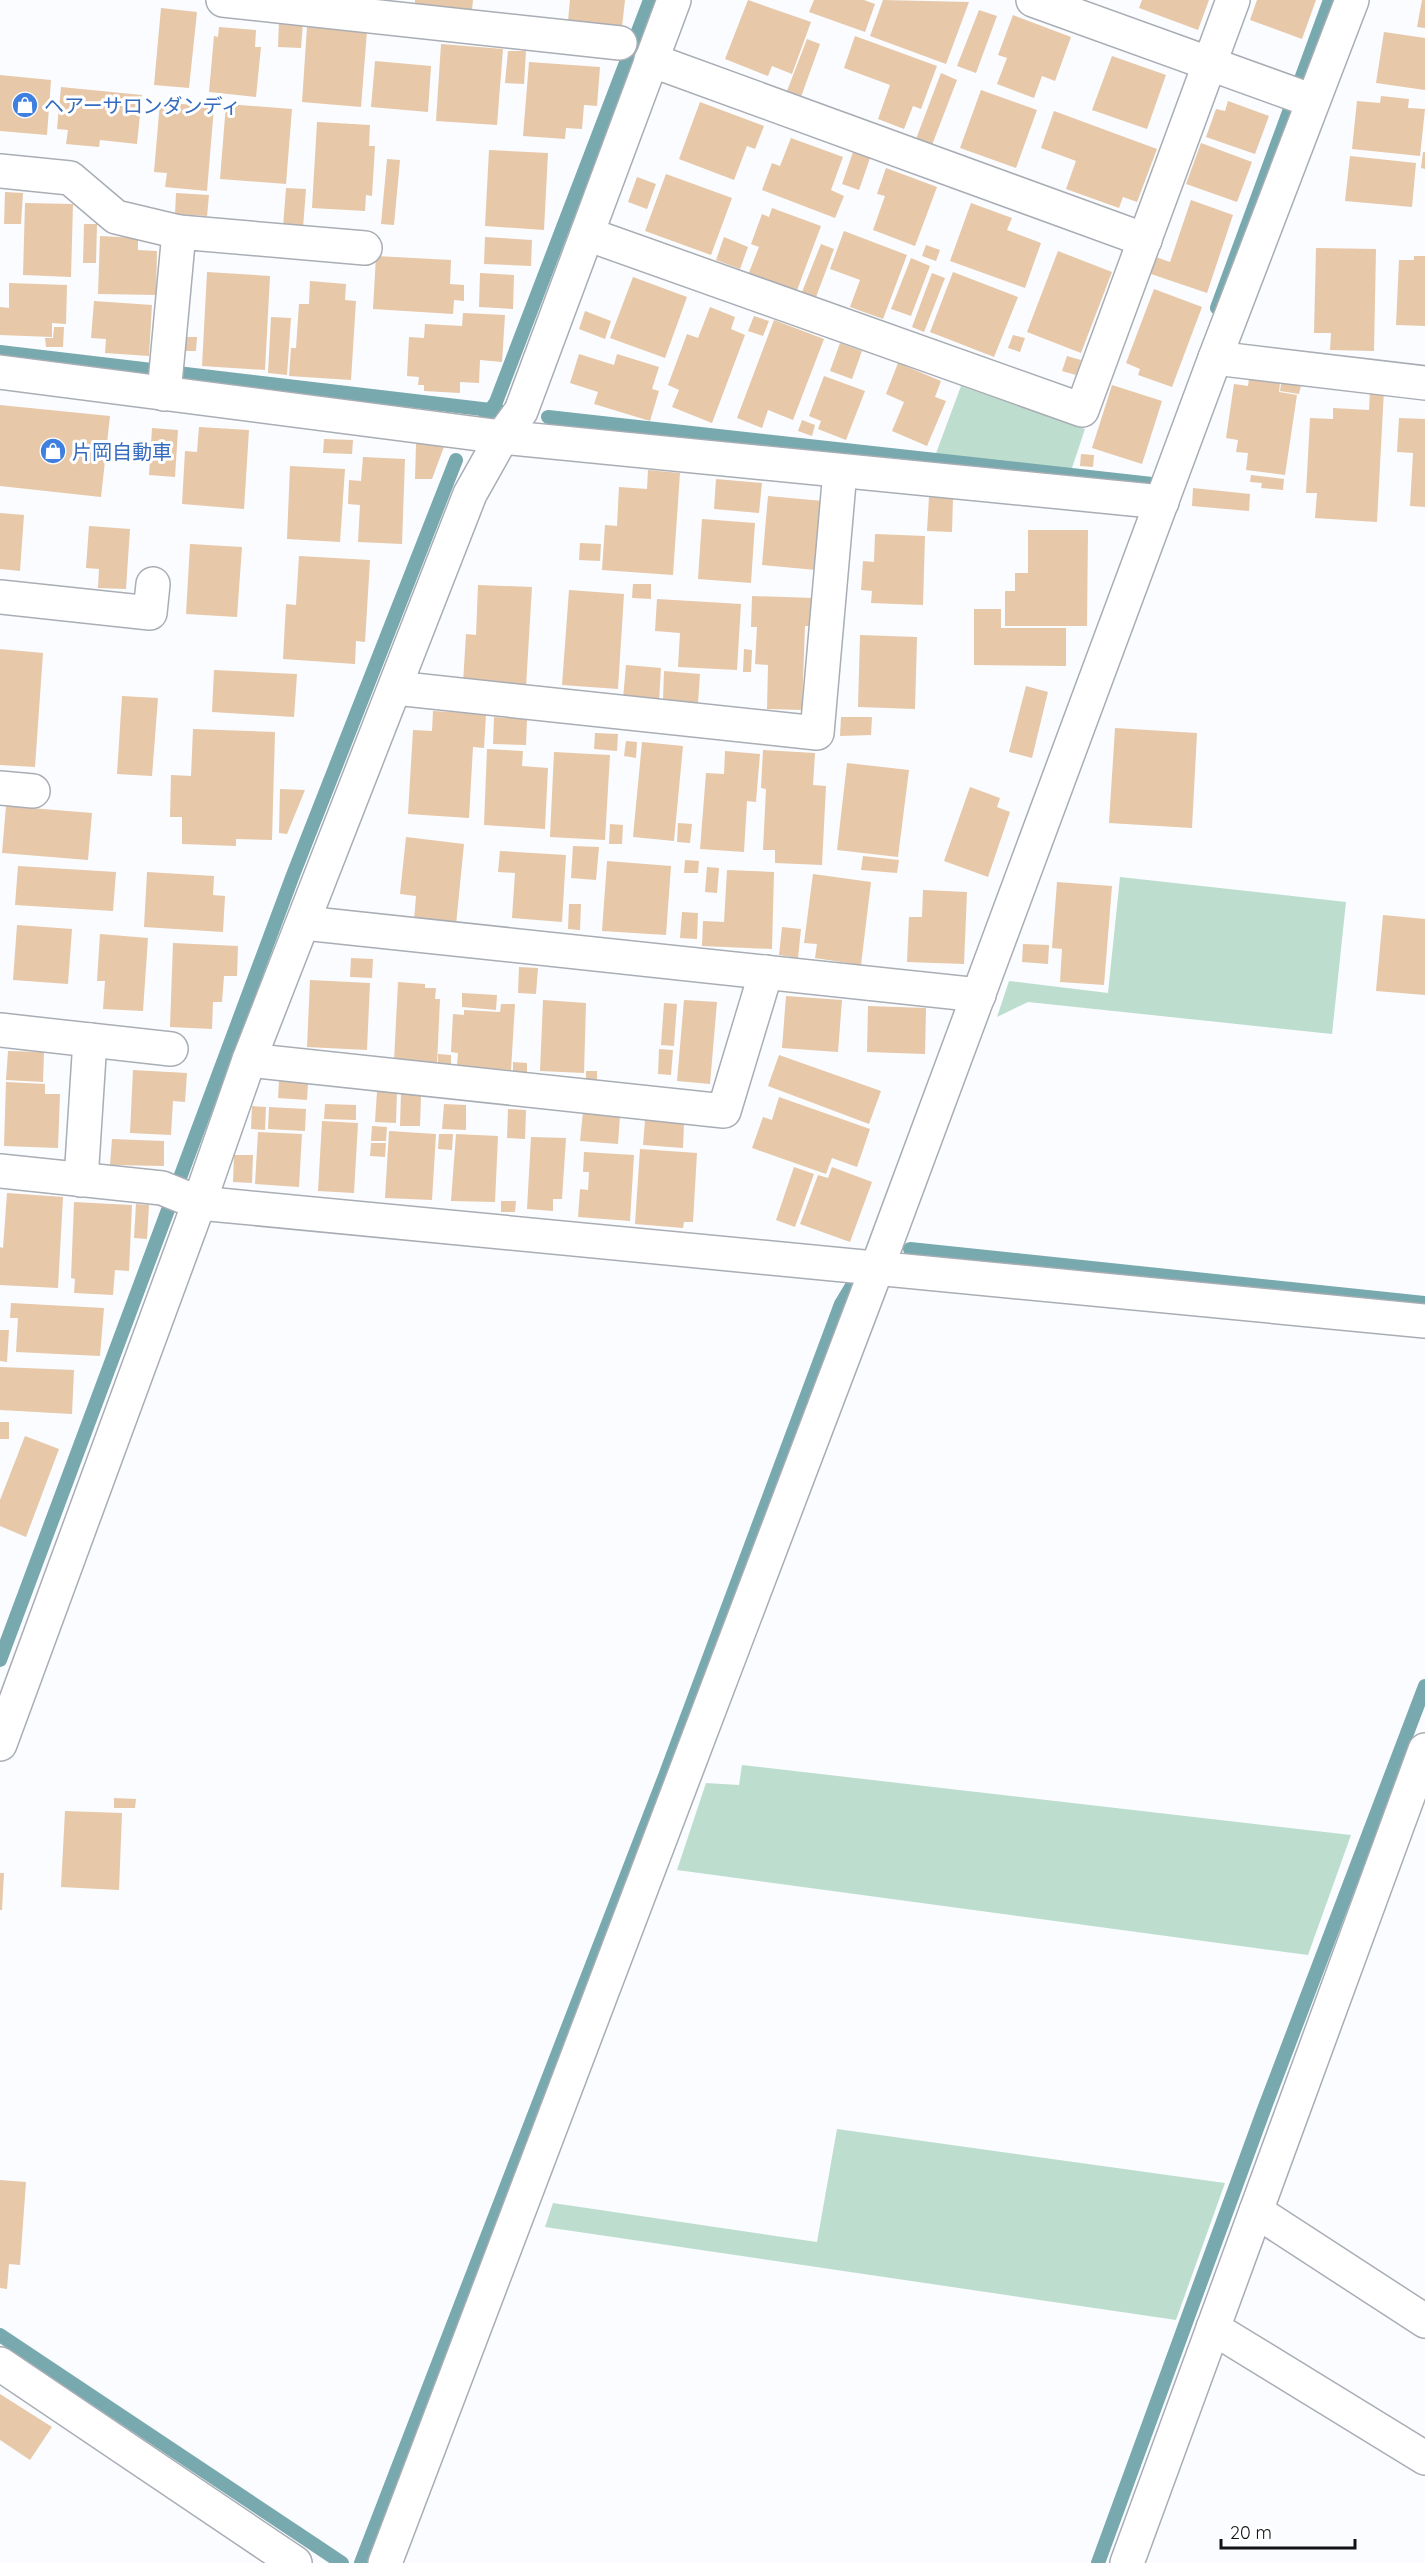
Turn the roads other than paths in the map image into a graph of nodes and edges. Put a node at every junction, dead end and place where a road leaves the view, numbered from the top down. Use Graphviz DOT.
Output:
graph roads {
  1 [pos="223,0"];
  2 [pos="674,0"];
  3 [pos="1033,0"];
  4 [pos="1233,0"];
  5 [pos="1352,0"];
  6 [pos="620,43"];
  7 [pos="651,60"];
  8 [pos="1210,63"];
  9 [pos="1300,96"];
  10 [pos="0,171"];
  11 [pos="179,232"];
  12 [pos="587,234"];
  13 [pos="1145,240"];
  14 [pos="365,248"];
  15 [pos="1215,358"];
  16 [pos="0,372"];
  17 [pos="166,379"];
  18 [pos="1425,383"];
  19 [pos="502,437"];
  20 [pos="840,471"];
  21 [pos="1151,501"];
  22 [pos="153,584"];
  23 [pos="0,597"];
  24 [pos="395,688"];
  25 [pos="0,788"];
  26 [pos="33,791"];
  27 [pos="304,923"];
  28 [pos="766,972"];
  29 [pos="968,994"];
  30 [pos="0,1030"];
  31 [pos="90,1040"];
  32 [pos="171,1048"];
  33 [pos="249,1060"];
  34 [pos="0,1172"];
  35 [pos="81,1180"];
  36 [pos="182,1196"];
  37 [pos="878,1268"];
  38 [pos="1425,1321"];
  39 [pos="0,1744"];
  40 [pos="1425,1750"];
  41 [pos="1256,2211"];
  42 [pos="1425,2321"];
  43 [pos="1213,2328"];
  44 [pos="0,2364"];
  45 [pos="1425,2458"];
  46 [pos="295,2563"];
  47 [pos="385,2563"];
  48 [pos="1127,2563"];
  1 -- 6 [label="street"];
  2 -- 7 [label="street"];
  3 -- 8 [label="street"];
  4 -- 8 [label="street"];
  5 -- 9 [label="street"];
  7 -- 12 [label="street"];
  7 -- 13 [label="street"];
  8 -- 9 [label="street"];
  8 -- 13 [label="street"];
  9 -- 15 [label="street"];
  10 -- 11 [label="street"];
  11 -- 14 [label="street"];
  11 -- 17 [label="street"];
  12 -- 13 [label="street"];
  12 -- 19 [label="street"];
  15 -- 18 [label="street"];
  15 -- 21 [label="street"];
  16 -- 17 [label="street"];
  17 -- 19 [label="street"];
  19 -- 20 [label="street"];
  19 -- 24 [label="street"];
  20 -- 21 [label="street"];
  20 -- 24 [label="street"];
  21 -- 29 [label="street"];
  22 -- 23 [label="street"];
  24 -- 27 [label="street"];
  25 -- 26 [label="street"];
  27 -- 28 [label="street"];
  27 -- 33 [label="street"];
  28 -- 29 [label="street"];
  28 -- 33 [label="street"];
  29 -- 37 [label="street"];
  30 -- 31 [label="street"];
  31 -- 32 [label="street"];
  31 -- 35 [label="street"];
  33 -- 36 [label="street"];
  34 -- 35 [label="street"];
  35 -- 36 [label="street"];
  36 -- 37 [label="street"];
  36 -- 39 [label="street"];
  37 -- 38 [label="street"];
  37 -- 47 [label="street"];
  40 -- 41 [label="street"];
  41 -- 42 [label="street"];
  41 -- 43 [label="street"];
  43 -- 45 [label="street"];
  43 -- 48 [label="street"];
  44 -- 46 [label="street"];
}
